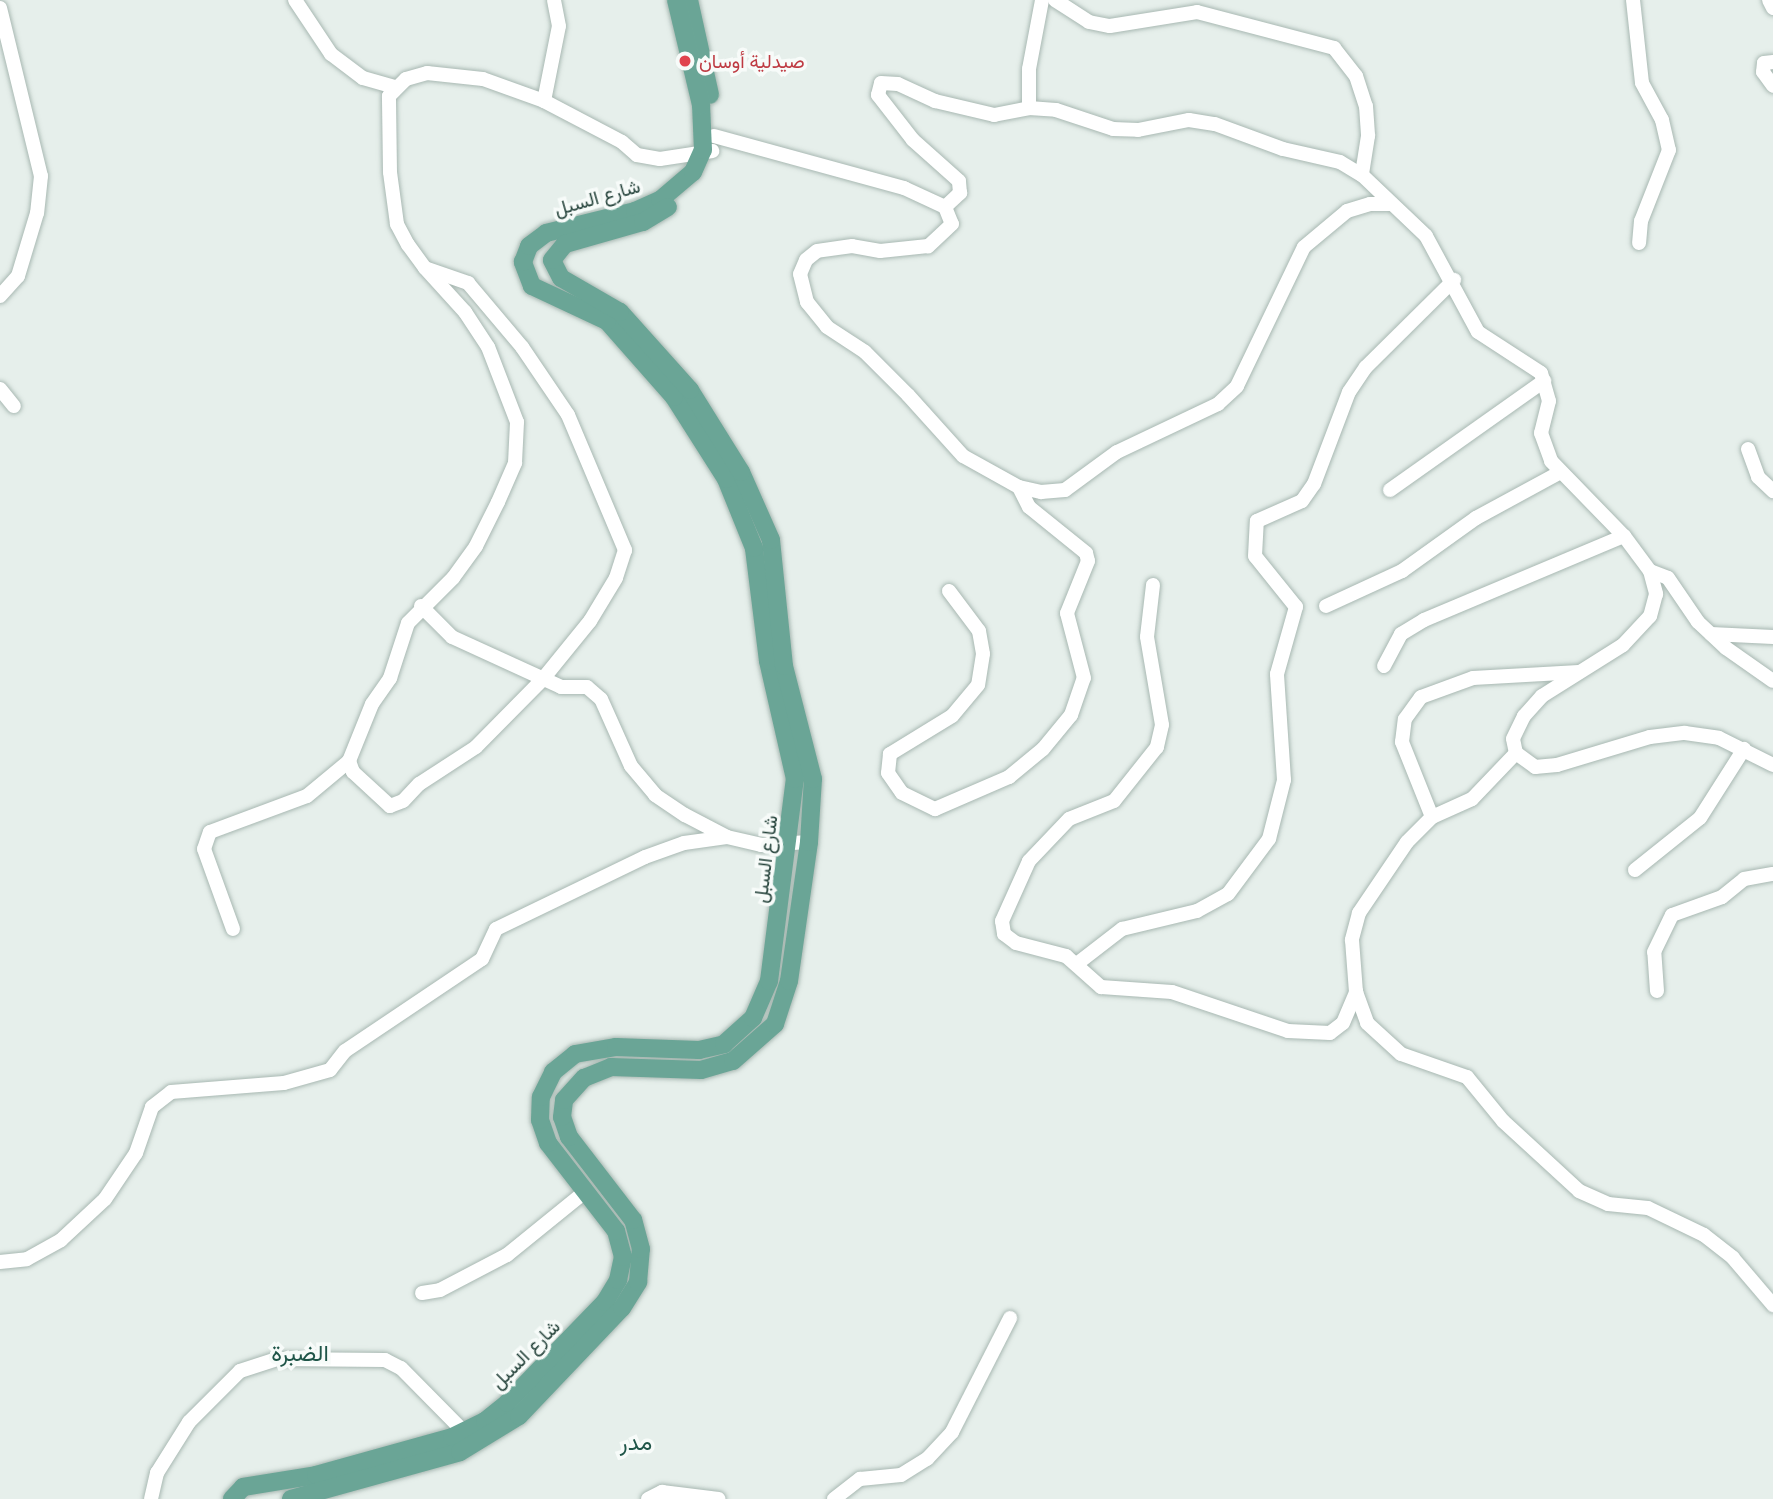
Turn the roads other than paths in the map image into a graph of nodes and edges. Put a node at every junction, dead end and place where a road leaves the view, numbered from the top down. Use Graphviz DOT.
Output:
graph roads {
  1 [pos="295,0"];
  2 [pos="554,0"];
  3 [pos="677,0"];
  4 [pos="689,0"];
  5 [pos="1042,0"];
  6 [pos="1055,0"];
  7 [pos="1633,0"];
  8 [pos="1769,0"];
  9 [pos="0,8"];
  10 [pos="1773,8"];
  11 [pos="1773,62"];
  12 [pos="1773,86"];
  13 [pos="394,87"];
  14 [pos="544,101"];
  15 [pos="1029,108"];
  16 [pos="710,146"];
  17 [pos="1362,175"];
  18 [pos="1391,204"];
  19 [pos="945,207"];
  20 [pos="1639,243"];
  21 [pos="425,268"];
  22 [pos="1454,280"];
  23 [pos="0,296"];
  24 [pos="1544,381"];
  25 [pos="0,389"];
  26 [pos="14,406"];
  27 [pos="1748,449"];
  28 [pos="1559,473"];
  29 [pos="1019,487"];
  30 [pos="1390,490"];
  31 [pos="1773,491"];
  32 [pos="1624,537"];
  33 [pos="1650,571"];
  34 [pos="1153,586"];
  35 [pos="949,591"];
  36 [pos="421,606"];
  37 [pos="1326,606"];
  38 [pos="1711,634"];
  39 [pos="1773,637"];
  40 [pos="1384,666"];
  41 [pos="1581,672"];
  42 [pos="542,680"];
  43 [pos="1773,681"];
  44 [pos="1744,748"];
  45 [pos="1516,753"];
  46 [pos="349,761"];
  47 [pos="1773,765"];
  48 [pos="1432,817"];
  49 [pos="727,838"];
  50 [pos="809,842"];
  51 [pos="789,844"];
  52 [pos="1635,870"];
  53 [pos="1773,874"];
  54 [pos="233,929"];
  55 [pos="1078,963"];
  56 [pos="1657,991"];
  57 [pos="1356,992"];
  58 [pos="586,1191"];
  59 [pos="0,1262"];
  60 [pos="422,1293"];
  61 [pos="1773,1305"];
  62 [pos="1010,1318"];
  63 [pos="470,1438"];
  64 [pos="151,1499"];
  65 [pos="232,1499"];
  66 [pos="291,1499"];
  67 [pos="648,1499"];
  68 [pos="719,1499"];
  69 [pos="834,1499"];
  1 -- 13 [label="street"];
  2 -- 14 [label="street"];
  3 -- 16 [label="main road"];
  4 -- 16 [label="main road"];
  5 -- 15 [label="street"];
  6 -- 17 [label="street"];
  7 -- 20 [label="street"];
  8 -- 10 [label="street"];
  9 -- 23 [label="street"];
  11 -- 12 [label="street"];
  13 -- 14 [label="street"];
  13 -- 21 [label="street"];
  14 -- 16 [label="street"];
  15 -- 17 [label="street"];
  15 -- 19 [label="street"];
  16 -- 19 [label="street"];
  16 -- 50 [label="main road, شارع السبل"];
  16 -- 51 [label="main road, شارع السبل"];
  17 -- 18 [label="street"];
  18 -- 22 [label="street"];
  18 -- 29 [label="street"];
  19 -- 29 [label="street"];
  21 -- 36 [label="street"];
  21 -- 42 [label="street"];
  22 -- 24 [label="street"];
  22 -- 55 [label="street"];
  24 -- 28 [label="street"];
  24 -- 30 [label="street"];
  25 -- 26 [label="street"];
  27 -- 31 [label="street"];
  28 -- 32 [label="street"];
  28 -- 37 [label="street"];
  29 -- 35 [label="street"];
  32 -- 33 [label="street"];
  32 -- 40 [label="street"];
  33 -- 38 [label="street"];
  33 -- 41 [label="street"];
  34 -- 55 [label="street"];
  36 -- 42 [label="street"];
  36 -- 46 [label="street"];
  38 -- 39 [label="street"];
  38 -- 43 [label="street"];
  41 -- 45 [label="street"];
  41 -- 48 [label="street"];
  42 -- 46 [label="street"];
  42 -- 49 [label="street"];
  44 -- 45 [label="street"];
  44 -- 47 [label="street"];
  44 -- 52 [label="street"];
  45 -- 48 [label="street"];
  46 -- 54 [label="street"];
  48 -- 57 [label="street"];
  49 -- 51 [label="street"];
  49 -- 59 [label="street"];
  50 -- 51 [label="street"];
  50 -- 63 [label="main road, شارع السبل"];
  51 -- 58 [label="main road, شارع السبل"];
  53 -- 56 [label="street"];
  55 -- 57 [label="street"];
  57 -- 61 [label="street"];
  58 -- 60 [label="street"];
  58 -- 63 [label="main road, شارع السبل"];
  62 -- 69 [label="street"];
  63 -- 64 [label="street"];
  63 -- 65 [label="main road, شارع السبل"];
  63 -- 66 [label="main road, شارع السبل"];
  67 -- 68 [label="street"];
}
